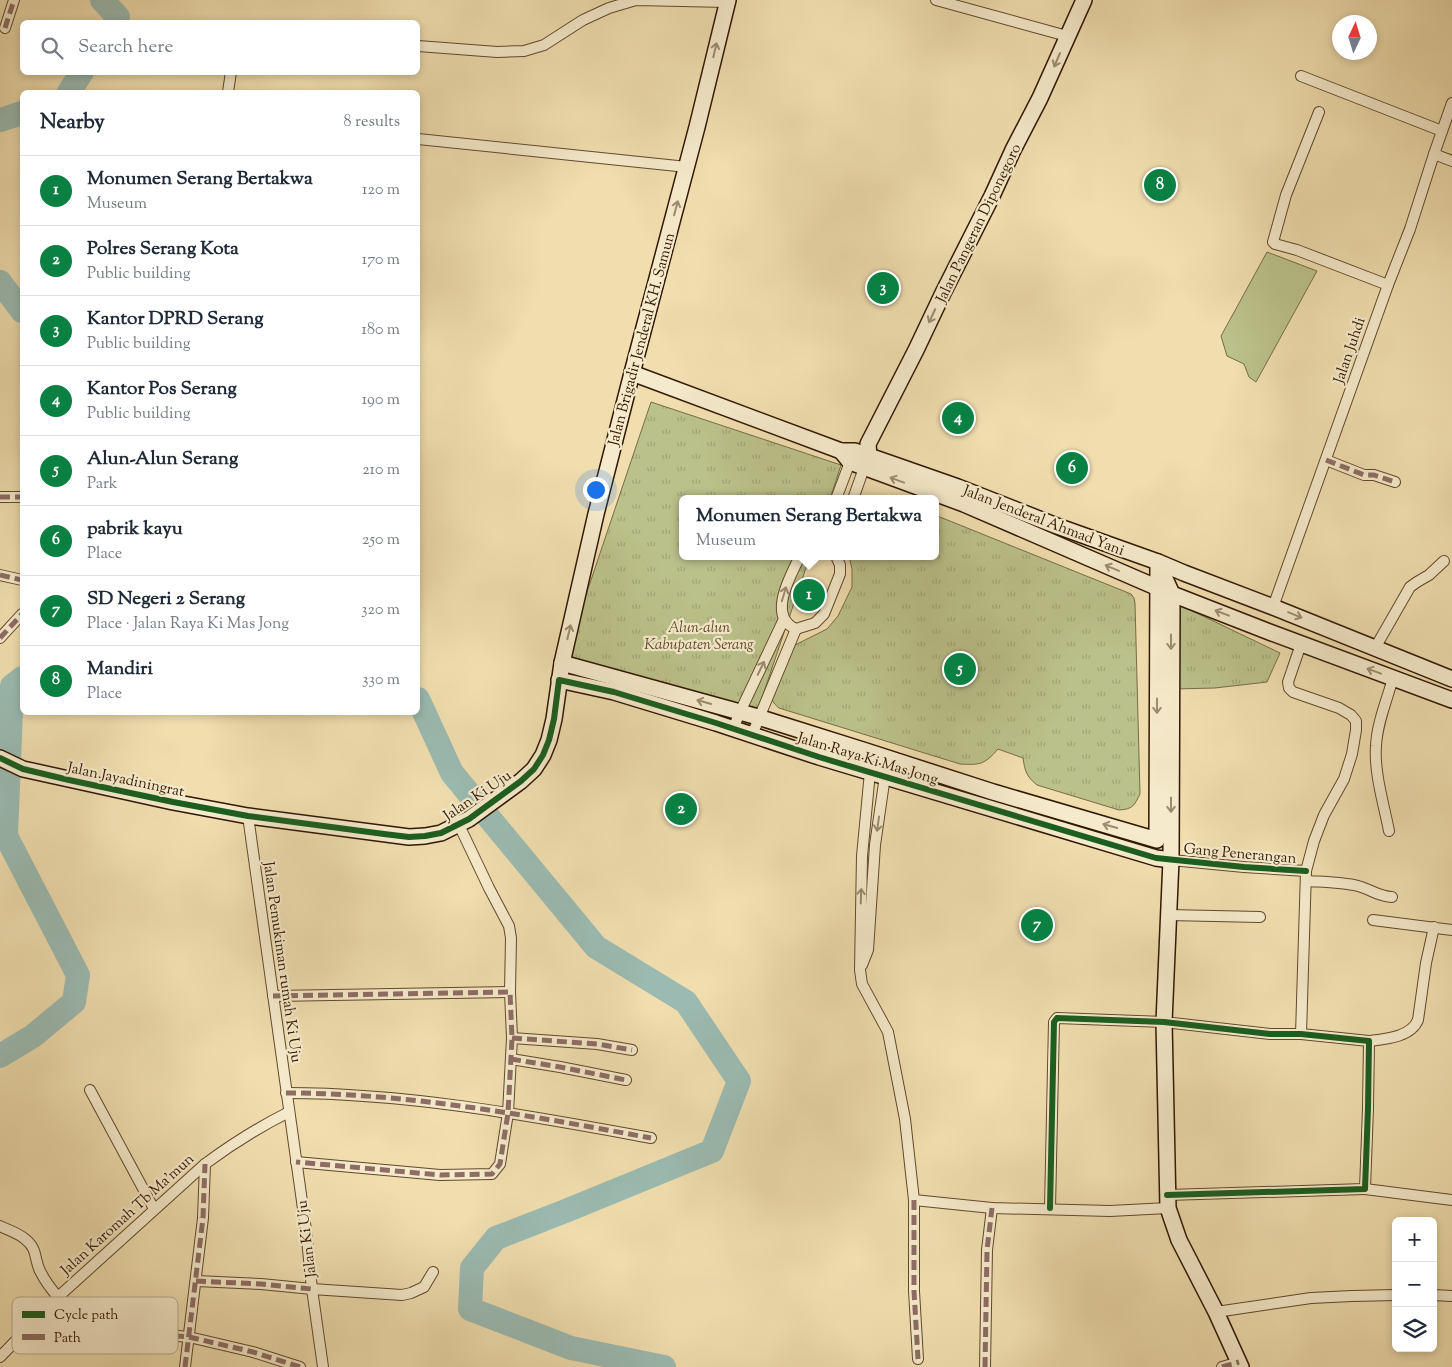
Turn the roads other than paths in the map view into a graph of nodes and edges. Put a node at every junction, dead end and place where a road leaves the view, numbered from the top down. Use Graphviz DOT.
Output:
graph roads {
  1 [pos="14,0"];
  2 [pos="936,0"];
  3 [pos="1084,0"];
  4 [pos="728,1"];
  5 [pos="5,28"];
  6 [pos="1067,36"];
  7 [pos="420,46"];
  8 [pos="231,75"];
  9 [pos="1300,76"];
  10 [pos="228,90"];
  11 [pos="1452,103"];
  12 [pos="1319,112"];
  13 [pos="1442,131"];
  14 [pos="420,139"];
  15 [pos="1434,154"];
  16 [pos="1452,161"];
  17 [pos="687,167"];
  18 [pos="1388,285"];
  19 [pos="632,373"];
  20 [pos="858,455"];
  21 [pos="1326,460"];
  22 [pos="1395,482"];
  23 [pos="838,495"];
  24 [pos="853,495"];
  25 [pos="0,496"];
  26 [pos="20,497"];
  27 [pos="798,560"];
  28 [pos="838,560"];
  29 [pos="1444,561"];
  30 [pos="1158,562"];
  31 [pos="0,575"];
  32 [pos="20,580"];
  33 [pos="1157,587"];
  34 [pos="1172,594"];
  35 [pos="1273,607"];
  36 [pos="20,616"];
  37 [pos="784,619"];
  38 [pos="796,629"];
  39 [pos="0,638"];
  40 [pos="1301,644"];
  41 [pos="1375,648"];
  42 [pos="562,662"];
  43 [pos="1437,673"];
  44 [pos="1393,678"];
  45 [pos="1452,679"];
  46 [pos="559,680"];
  47 [pos="1430,692"];
  48 [pos="1452,700"];
  49 [pos="740,712"];
  50 [pos="758,717"];
  51 [pos="733,728"];
  52 [pos="752,735"];
  53 [pos="1164,741"];
  54 [pos="0,758"];
  55 [pos="870,772"];
  56 [pos="885,776"];
  57 [pos="1065,813"];
  58 [pos="248,816"];
  59 [pos="464,822"];
  60 [pos="1060,830"];
  61 [pos="1389,831"];
  62 [pos="1171,860"];
  63 [pos="1306,876"];
  64 [pos="1392,897"];
  65 [pos="1168,915"];
  66 [pos="1260,918"];
  67 [pos="1373,920"];
  68 [pos="1434,927"];
  69 [pos="1452,930"];
  70 [pos="860,970"];
  71 [pos="510,992"];
  72 [pos="273,996"];
  73 [pos="1164,1022"];
  74 [pos="1301,1034"];
  75 [pos="512,1038"];
  76 [pos="1369,1041"];
  77 [pos="632,1050"];
  78 [pos="511,1059"];
  79 [pos="626,1080"];
  80 [pos="90,1090"];
  81 [pos="286,1094"];
  82 [pos="289,1112"];
  83 [pos="508,1113"];
  84 [pos="651,1138"];
  85 [pos="296,1162"];
  86 [pos="205,1164"];
  87 [pos="1365,1189"];
  88 [pos="914,1200"];
  89 [pos="1452,1200"];
  90 [pos="1168,1201"];
  91 [pos="992,1208"];
  92 [pos="1050,1208"];
  93 [pos="154,1209"];
  94 [pos="0,1226"];
  95 [pos="433,1272"];
  96 [pos="196,1281"];
  97 [pos="312,1289"];
  98 [pos="1392,1295"];
  99 [pos="1437,1296"];
  100 [pos="1452,1296"];
  101 [pos="58,1297"];
  102 [pos="1216,1312"];
  103 [pos="178,1337"];
  104 [pos="189,1338"];
  105 [pos="12,1345"];
  106 [pos="0,1357"];
  107 [pos="918,1359"];
  108 [pos="1240,1364"];
  109 [pos="185,1367"];
  110 [pos="300,1367"];
  111 [pos="323,1367"];
  112 [pos="985,1367"];
  113 [pos="1222,1367"];
  1 -- 5 [label="street"];
  2 -- 6 [label="street"];
  3 -- 6 [label="main road, Jalan Pangeran Diponegoro"];
  4 -- 7 [label="street"];
  17 -- 4 [label="main road, Jalan Brigadir Jenderal KH. Samun, one-way"];
  6 -- 20 [label="main road, Jalan Pangeran Diponegoro, one-way"];
  8 -- 10 [label="street"];
  9 -- 13 [label="street"];
  11 -- 13 [label="street, Jalan Juhdi"];
  12 -- 18 [label="street"];
  13 -- 15 [label="street, Jalan Juhdi"];
  14 -- 17 [label="street"];
  15 -- 16 [label="street"];
  15 -- 18 [label="street, Jalan Juhdi"];
  19 -- 17 [label="main road, Jalan Brigadir Jenderal KH. Samun, one-way"];
  18 -- 21 [label="street, Jalan Juhdi"];
  19 -- 20 [label="main road, Jalan Jenderal Ahmad Yani"];
  42 -- 19 [label="main road, Jalan Brigadir Jenderal KH. Samun, one-way"];
  20 -- 23 [label="street"];
  20 -- 24 [label="street"];
  20 -- 30 [label="main road, Jalan Jenderal Ahmad Yani"];
  33 -- 20 [label="main road, one-way"];
  21 -- 22 [label="street"];
  21 -- 35 [label="street, Jalan Juhdi"];
  25 -- 26 [label="street"];
  37 -- 27 [label="street, one-way"];
  28 -- 38 [label="street"];
  29 -- 41 [label="street"];
  30 -- 33 [label="main road"];
  30 -- 34 [label="main road"];
  30 -- 35 [label="main road, Jalan Jenderal Ahmad Yani"];
  31 -- 32 [label="street"];
  33 -- 34 [label="main road"];
  33 -- 53 [label="main road, one-way"];
  40 -- 34 [label="main road, one-way"];
  34 -- 53 [label="main road, one-way"];
  35 -- 41 [label="main road, Jalan Jenderal Ahmad Yani, one-way"];
  36 -- 39 [label="street"];
  37 -- 38 [label="street"];
  49 -- 37 [label="street, one-way"];
  38 -- 50 [label="street"];
  44 -- 40 [label="main road, one-way"];
  40 -- 63 [label="street"];
  41 -- 43 [label="main road, Jalan Jenderal Ahmad Yani"];
  42 -- 46 [label="main road, Jalan Brigadir Jenderal KH. Samun"];
  49 -- 42 [label="main road, one-way"];
  43 -- 45 [label="main road, Jalan Jenderal Ahmad Yani"];
  43 -- 47 [label="main road"];
  44 -- 47 [label="main road"];
  44 -- 61 [label="street"];
  46 -- 51 [label="main road, Jalan Raya Ki Mas Jong"];
  46 -- 59 [label="main road, Jalan Ki Uju"];
  47 -- 48 [label="main road"];
  49 -- 50 [label="main road"];
  49 -- 51 [label="street"];
  50 -- 52 [label="street"];
  50 -- 57 [label="main road"];
  51 -- 52 [label="main road, Jalan Raya Ki Mas Jong"];
  52 -- 55 [label="main road, Jalan Raya Ki Mas Jong"];
  53 -- 57 [label="main road, one-way"];
  53 -- 62 [label="main road, one-way"];
  54 -- 58 [label="main road, Jalan Jayadiningrat"];
  55 -- 56 [label="main road, Jalan Raya Ki Mas Jong"];
  70 -- 55 [label="street, one-way"];
  56 -- 60 [label="main road, Jalan Raya Ki Mas Jong"];
  56 -- 70 [label="street, one-way"];
  57 -- 60 [label="main road"];
  58 -- 59 [label="main road, Jalan Ki Uju"];
  58 -- 72 [label="street, Jalan Pemukiman rumah Ki Uju"];
  59 -- 71 [label="street"];
  60 -- 62 [label="main road, Jalan Raya Ki Mas Jong"];
  62 -- 63 [label="street, Gang Penerangan"];
  62 -- 65 [label="main road"];
  63 -- 64 [label="street, Gang Penerangan"];
  63 -- 74 [label="street"];
  65 -- 66 [label="street"];
  65 -- 73 [label="main road"];
  67 -- 68 [label="street"];
  68 -- 69 [label="street"];
  68 -- 76 [label="street"];
  70 -- 88 [label="street"];
  71 -- 72 [label="street"];
  71 -- 75 [label="street"];
  72 -- 81 [label="street, Jalan Pemukiman rumah Ki Uju"];
  73 -- 74 [label="street"];
  73 -- 90 [label="main road"];
  73 -- 92 [label="street"];
  74 -- 76 [label="street"];
  75 -- 77 [label="street"];
  75 -- 78 [label="street"];
  76 -- 87 [label="street"];
  78 -- 79 [label="street"];
  78 -- 83 [label="street"];
  80 -- 93 [label="street"];
  81 -- 82 [label="street, Jalan Pemukiman rumah Ki Uju"];
  81 -- 83 [label="street"];
  82 -- 85 [label="street, Jalan Ki Uju"];
  82 -- 86 [label="street, Jalan Karomah Tb Ma'mun"];
  83 -- 84 [label="street"];
  83 -- 85 [label="street"];
  85 -- 97 [label="street, Jalan Ki Uju"];
  86 -- 93 [label="street, Jalan Karomah Tb Ma'mun"];
  86 -- 96 [label="street"];
  87 -- 89 [label="street"];
  87 -- 90 [label="street"];
  88 -- 91 [label="street"];
  88 -- 107 [label="street"];
  90 -- 92 [label="street"];
  90 -- 102 [label="main road"];
  91 -- 92 [label="street"];
  91 -- 112 [label="street"];
  93 -- 101 [label="street, Jalan Karomah Tb Ma'mun"];
  94 -- 101 [label="street"];
  95 -- 97 [label="street"];
  96 -- 97 [label="street"];
  96 -- 104 [label="street"];
  97 -- 111 [label="street, Jalan Ki Uju"];
  98 -- 102 [label="street"];
  99 -- 100 [label="street"];
  102 -- 108 [label="main road"];
  103 -- 104 [label="street"];
  104 -- 109 [label="street"];
  104 -- 110 [label="street"];
  105 -- 106 [label="street, Jalan Karomah Tb Ma'mun"];
  108 -- 113 [label="street"];
}
